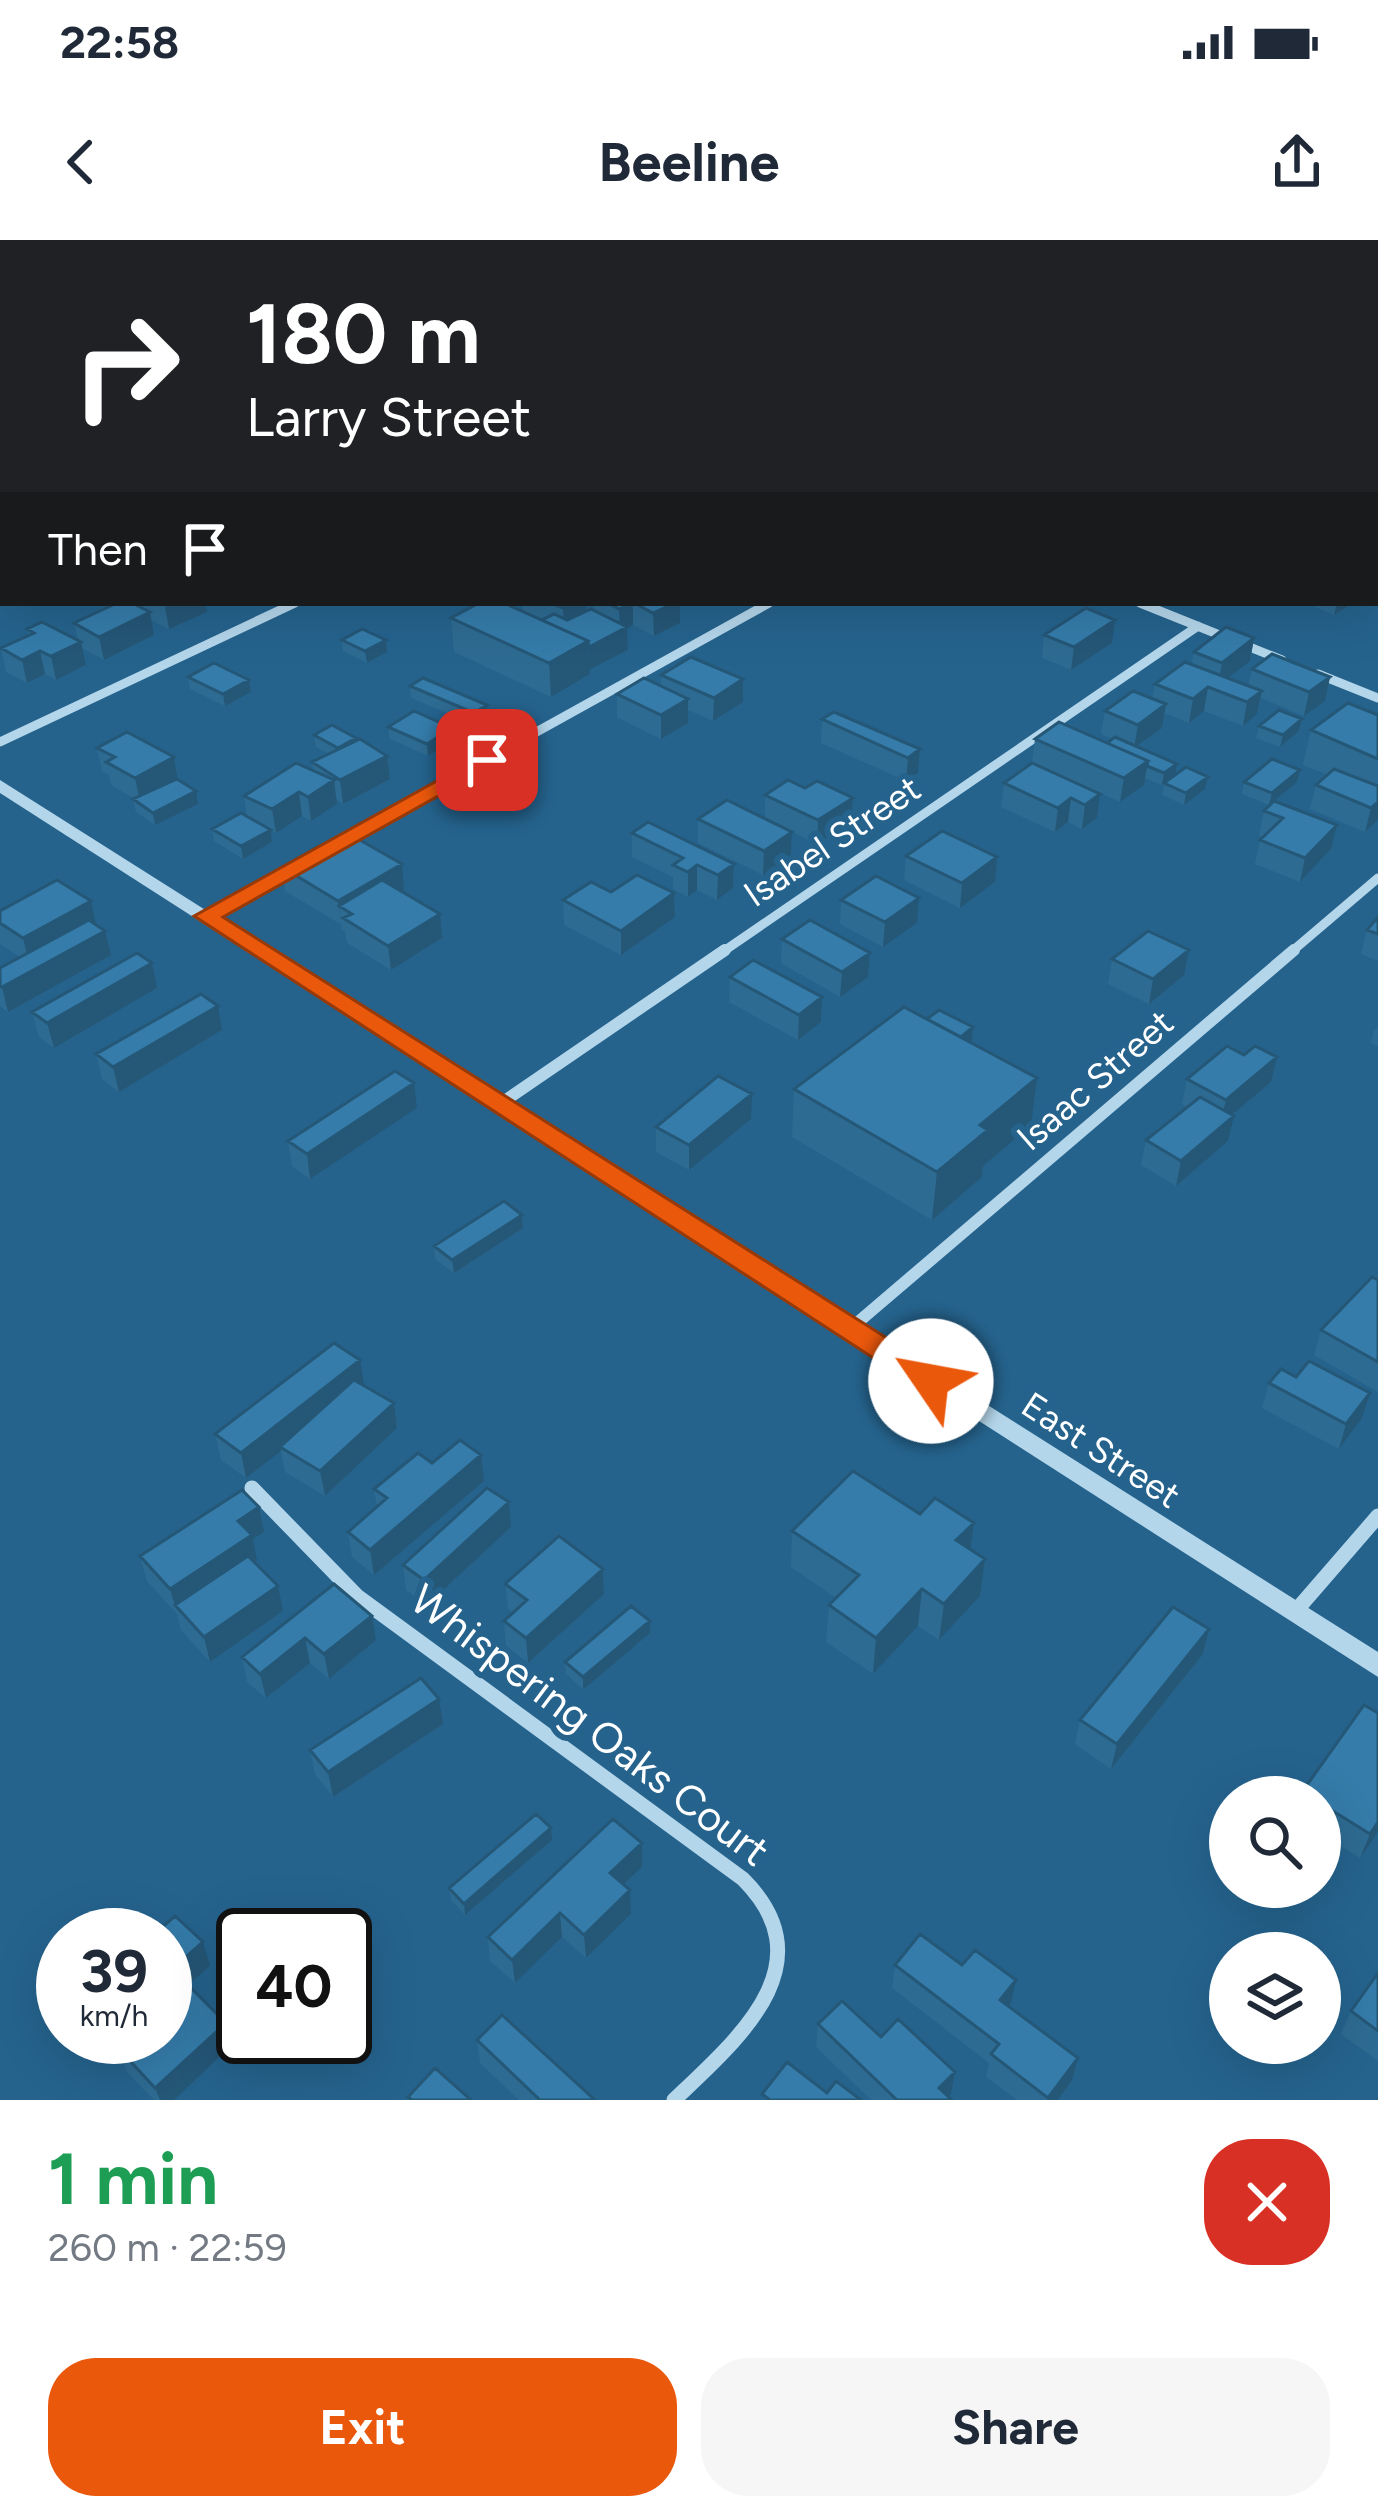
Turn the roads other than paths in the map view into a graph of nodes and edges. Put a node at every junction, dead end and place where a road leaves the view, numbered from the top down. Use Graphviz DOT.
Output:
graph roads {
  1 [pos="289,606"];
  2 [pos="764,606"];
  3 [pos="1148,606"];
  4 [pos="1198,626"];
  5 [pos="1378,698"];
  6 [pos="0,742"];
  7 [pos="5,793"];
  8 [pos="1378,878"];
  9 [pos="206,916"];
  10 [pos="500,1105"];
  11 [pos="850,1329"];
  12 [pos="252,1488"];
  13 [pos="1378,1516"];
  14 [pos="1294,1613"];
  15 [pos="1378,1666"];
  16 [pos="674,2100"];
  1 -- 6 [label="street"];
  2 -- 9 [label="street"];
  3 -- 4 [label="street"];
  4 -- 5 [label="street"];
  4 -- 10 [label="street, Isabel Street"];
  7 -- 9 [label="street, East Street"];
  8 -- 11 [label="street, Isaac Street"];
  9 -- 10 [label="street, East Street"];
  10 -- 11 [label="street, East Street"];
  11 -- 14 [label="street, East Street"];
  12 -- 16 [label="street, Whispering Oaks Court"];
  13 -- 14 [label="street"];
  14 -- 15 [label="street, East Street"];
}
